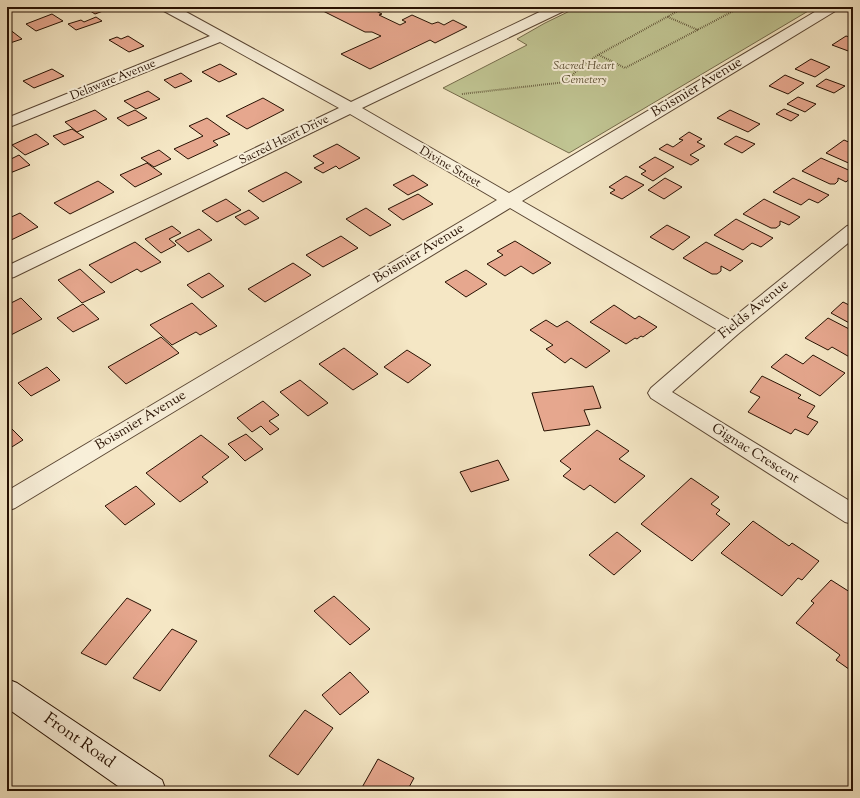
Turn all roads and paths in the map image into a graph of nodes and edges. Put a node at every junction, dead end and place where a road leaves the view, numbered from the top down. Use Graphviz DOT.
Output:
graph roads {
  1 [pos="167,7"];
  2 [pos="561,7"];
  3 [pos="686,7"];
  4 [pos="741,7"];
  5 [pos="832,7"];
  6 [pos="668,17"];
  7 [pos="698,30"];
  8 [pos="220,37"];
  9 [pos="598,55"];
  10 [pos="462,94"];
  11 [pos="350,108"];
  12 [pos="7,123"];
  13 [pos="508,201"];
  14 [pos="853,230"];
  15 [pos="7,273"];
  16 [pos="731,329"];
  17 [pos="658,393"];
  18 [pos="7,502"];
  19 [pos="853,515"];
  20 [pos="7,692"];
  21 [pos="151,791"];
  1 -- 8 [label="street, Divine Street"];
  2 -- 11 [label="street, Sacred Heart Drive"];
  3 -- 6 [label="path"];
  4 -- 7 [label="path"];
  5 -- 13 [label="street, Boismier Avenue"];
  6 -- 7 [label="path"];
  6 -- 9 [label="path"];
  7 -- 9 [label="path"];
  8 -- 11 [label="street, Divine Street"];
  8 -- 12 [label="street, Delaware Avenue"];
  9 -- 10 [label="path"];
  11 -- 13 [label="street, Divine Street"];
  11 -- 15 [label="street, Sacred Heart Drive"];
  13 -- 16 [label="street, Divine Street"];
  13 -- 18 [label="street, Boismier Avenue"];
  14 -- 16 [label="street, Fields Avenue"];
  16 -- 17 [label="street, Fields Avenue"];
  17 -- 19 [label="street, Gignac Crescent"];
  20 -- 21 [label="main road, Front Road"];
}
